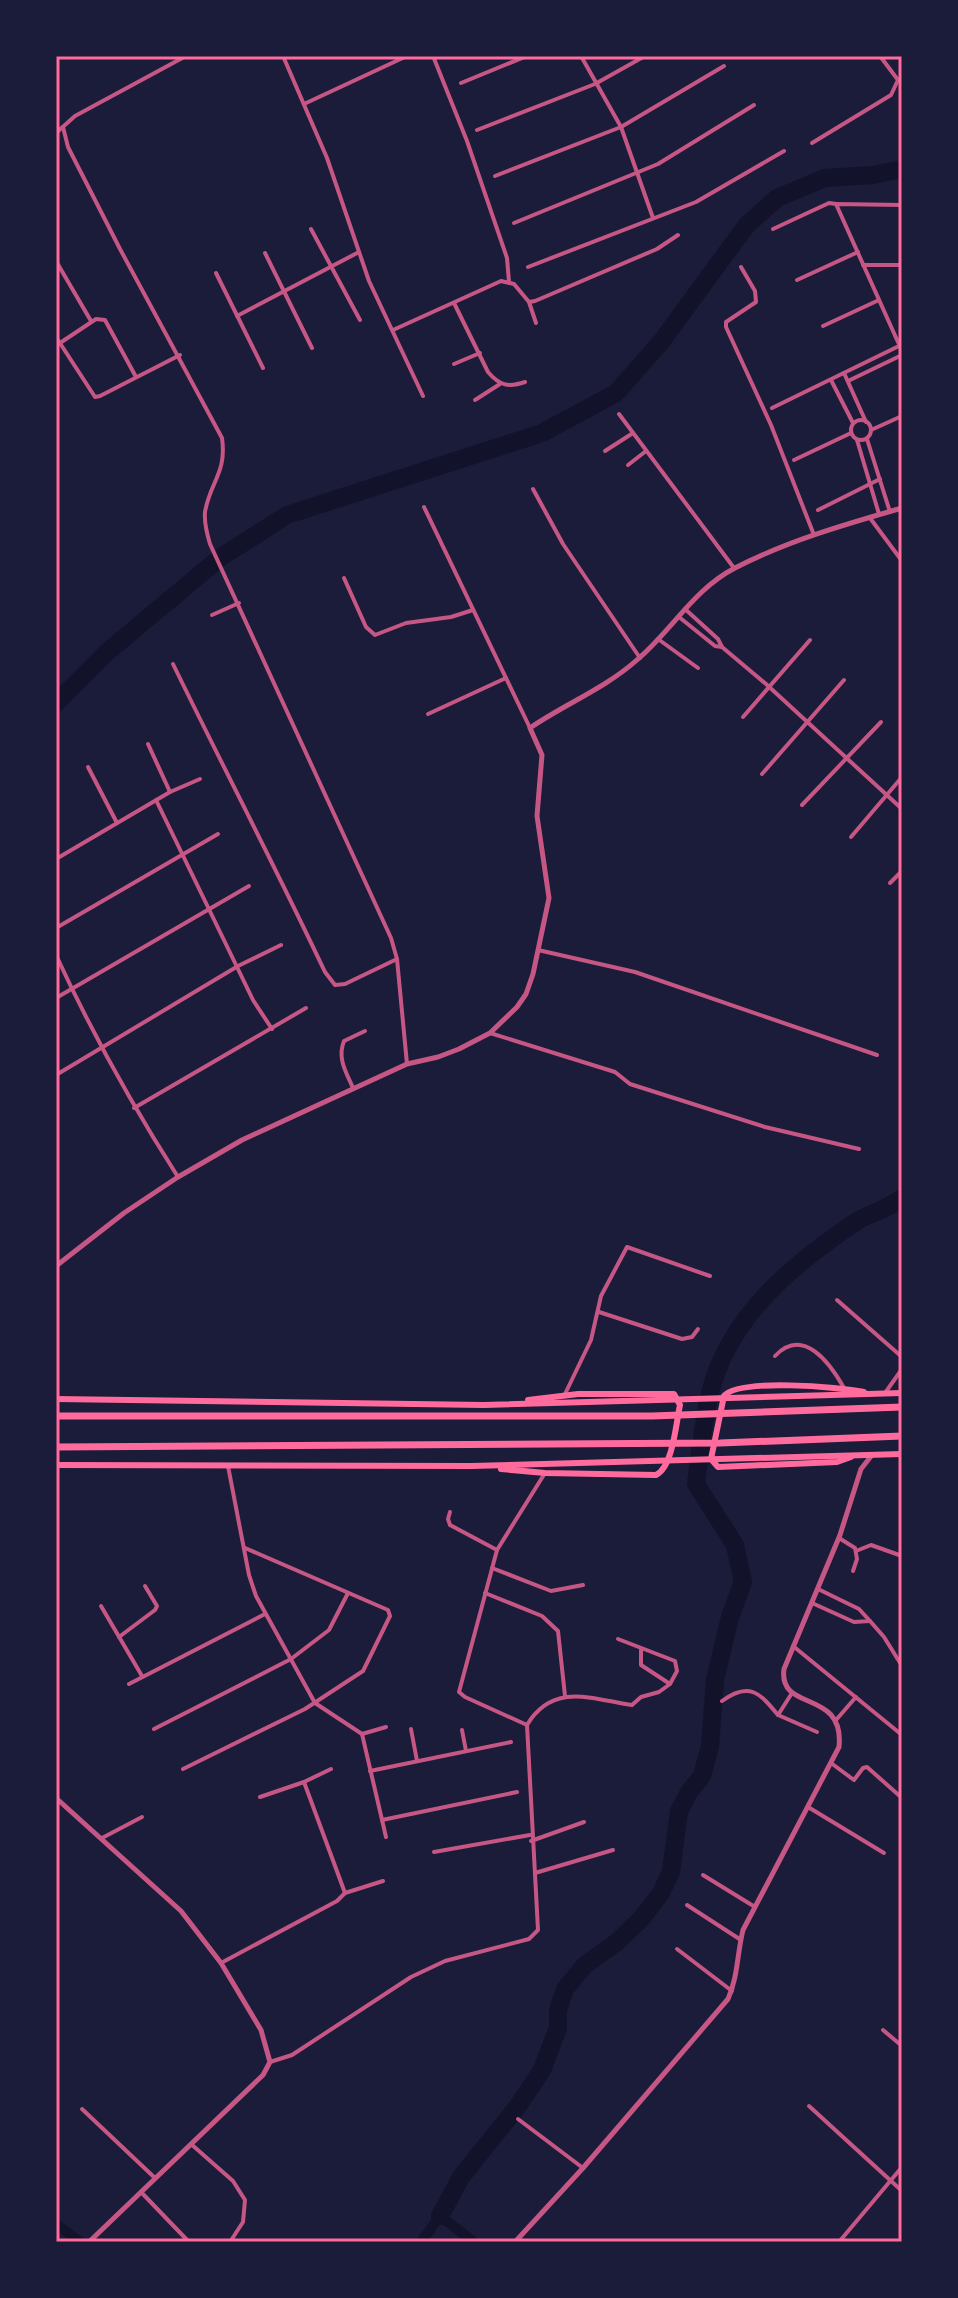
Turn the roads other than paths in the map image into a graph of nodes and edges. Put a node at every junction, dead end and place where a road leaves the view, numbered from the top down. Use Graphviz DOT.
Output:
graph roads {
  1 [pos="186,56"];
  2 [pos="283,56"];
  3 [pos="407,56"];
  4 [pos="433,56"];
  5 [pos="527,56"];
  6 [pos="581,56"];
  7 [pos="645,56"];
  8 [pos="880,56"];
  9 [pos="514,58"];
  10 [pos="724,66"];
  11 [pos="461,83"];
  12 [pos="595,84"];
  13 [pos="304,104"];
  14 [pos="754,105"];
  15 [pos="63,127"];
  16 [pos="621,127"];
  17 [pos="477,130"];
  18 [pos="56,133"];
  19 [pos="812,143"];
  20 [pos="784,151"];
  21 [pos="638,171"];
  22 [pos="495,176"];
  23 [pos="836,204"];
  24 [pos="902,205"];
  25 [pos="653,218"];
  26 [pos="514,223"];
  27 [pos="311,229"];
  28 [pos="773,229"];
  29 [pos="678,235"];
  30 [pos="359,252"];
  31 [pos="858,252"];
  32 [pos="265,253"];
  33 [pos="56,261"];
  34 [pos="863,265"];
  35 [pos="902,265"];
  36 [pos="331,267"];
  37 [pos="528,267"];
  38 [pos="741,267"];
  39 [pos="216,273"];
  40 [pos="797,280"];
  41 [pos="509,282"];
  42 [pos="285,292"];
  43 [pos="879,300"];
  44 [pos="529,302"];
  45 [pos="454,303"];
  46 [pos="237,316"];
  47 [pos="360,320"];
  48 [pos="91,322"];
  49 [pos="536,323"];
  50 [pos="823,326"];
  51 [pos="393,330"];
  52 [pos="56,337"];
  53 [pos="60,343"];
  54 [pos="312,348"];
  55 [pos="901,350"];
  56 [pos="480,353"];
  57 [pos="180,355"];
  58 [pos="454,364"];
  59 [pos="263,368"];
  60 [pos="844,373"];
  61 [pos="136,377"];
  62 [pos="831,380"];
  63 [pos="848,381"];
  64 [pos="525,382"];
  65 [pos="500,384"];
  66 [pos="423,396"];
  67 [pos="475,400"];
  68 [pos="772,408"];
  69 [pos="619,414"];
  70 [pos="902,416"];
  71 [pos="866,422"];
  72 [pos="853,423"];
  73 [pos="871,430"];
  74 [pos="633,433"];
  75 [pos="851,433"];
  76 [pos="867,439"];
  77 [pos="857,440"];
  78 [pos="605,451"];
  79 [pos="646,451"];
  80 [pos="794,460"];
  81 [pos="628,465"];
  82 [pos="880,479"];
  83 [pos="870,484"];
  84 [pos="533,489"];
  85 [pos="424,507"];
  86 [pos="902,508"];
  87 [pos="818,510"];
  88 [pos="890,512"];
  89 [pos="879,514"];
  90 [pos="869,517"];
  91 [pos="815,536"];
  92 [pos="902,561"];
  93 [pos="734,568"];
  94 [pos="344,578"];
  95 [pos="239,603"];
  96 [pos="685,609"];
  97 [pos="473,610"];
  98 [pos="212,615"];
  99 [pos="677,616"];
  100 [pos="658,639"];
  101 [pos="810,640"];
  102 [pos="722,647"];
  103 [pos="640,658"];
  104 [pos="173,664"];
  105 [pos="698,668"];
  106 [pos="506,678"];
  107 [pos="844,680"];
  108 [pos="769,687"];
  109 [pos="428,714"];
  110 [pos="743,717"];
  111 [pos="807,722"];
  112 [pos="881,722"];
  113 [pos="530,728"];
  114 [pos="148,744"];
  115 [pos="848,757"];
  116 [pos="88,767"];
  117 [pos="762,774"];
  118 [pos="902,777"];
  119 [pos="200,779"];
  120 [pos="170,792"];
  121 [pos="887,794"];
  122 [pos="156,800"];
  123 [pos="802,805"];
  124 [pos="902,809"];
  125 [pos="117,823"];
  126 [pos="218,834"];
  127 [pos="851,837"];
  128 [pos="183,853"];
  129 [pos="56,859"];
  130 [pos="902,871"];
  131 [pos="890,883"];
  132 [pos="249,886"];
  133 [pos="210,908"];
  134 [pos="56,928"];
  135 [pos="281,945"];
  136 [pos="538,950"];
  137 [pos="56,955"];
  138 [pos="397,959"];
  139 [pos="238,966"];
  140 [pos="71,988"];
  141 [pos="56,998"];
  142 [pos="306,1008"];
  143 [pos="272,1029"];
  144 [pos="365,1031"];
  145 [pos="490,1033"];
  146 [pos="100,1047"];
  147 [pos="877,1055"];
  148 [pos="407,1064"];
  149 [pos="56,1075"];
  150 [pos="353,1088"];
  151 [pos="134,1108"];
  152 [pos="859,1149"];
  153 [pos="178,1177"];
  154 [pos="56,1266"];
  155 [pos="710,1276"];
  156 [pos="837,1300"];
  157 [pos="599,1312"];
  158 [pos="698,1329"];
  159 [pos="775,1356"];
  160 [pos="902,1357"];
  161 [pos="902,1369"];
  162 [pos="844,1388"];
  163 [pos="902,1393"];
  164 [pos="882,1394"];
  165 [pos="564,1396"];
  166 [pos="56,1399"];
  167 [pos="484,1405"];
  168 [pos="902,1407"];
  169 [pos="56,1416"];
  170 [pos="902,1436"];
  171 [pos="56,1447"];
  172 [pos="902,1454"];
  173 [pos="856,1455"];
  174 [pos="872,1455"];
  175 [pos="56,1465"];
  176 [pos="228,1466"];
  177 [pos="471,1466"];
  178 [pos="545,1473"];
  179 [pos="450,1512"];
  180 [pos="839,1538"];
  181 [pos="245,1548"];
  182 [pos="497,1550"];
  183 [pos="856,1551"];
  184 [pos="902,1556"];
  185 [pos="492,1568"];
  186 [pos="853,1571"];
  187 [pos="583,1585"];
  188 [pos="145,1586"];
  189 [pos="818,1589"];
  190 [pos="348,1593"];
  191 [pos="485,1593"];
  192 [pos="812,1603"];
  193 [pos="101,1606"];
  194 [pos="265,1614"];
  195 [pos="870,1621"];
  196 [pos="119,1637"];
  197 [pos="618,1639"];
  198 [pos="793,1646"];
  199 [pos="641,1650"];
  200 [pos="291,1659"];
  201 [pos="902,1666"];
  202 [pos="142,1676"];
  203 [pos="129,1684"];
  204 [pos="670,1684"];
  205 [pos="792,1693"];
  206 [pos="565,1696"];
  207 [pos="856,1697"];
  208 [pos="722,1701"];
  209 [pos="315,1703"];
  210 [pos="778,1715"];
  211 [pos="836,1720"];
  212 [pos="527,1725"];
  213 [pos="386,1727"];
  214 [pos="154,1729"];
  215 [pos="411,1729"];
  216 [pos="462,1730"];
  217 [pos="817,1732"];
  218 [pos="362,1734"];
  219 [pos="902,1735"];
  220 [pos="511,1742"];
  221 [pos="466,1751"];
  222 [pos="417,1761"];
  223 [pos="831,1763"];
  224 [pos="183,1769"];
  225 [pos="331,1769"];
  226 [pos="370,1771"];
  227 [pos="304,1782"];
  228 [pos="517,1792"];
  229 [pos="260,1797"];
  230 [pos="56,1798"];
  231 [pos="902,1798"];
  232 [pos="808,1807"];
  233 [pos="142,1817"];
  234 [pos="382,1820"];
  235 [pos="584,1822"];
  236 [pos="386,1837"];
  237 [pos="102,1838"];
  238 [pos="531,1838"];
  239 [pos="613,1850"];
  240 [pos="434,1852"];
  241 [pos="884,1853"];
  242 [pos="535,1873"];
  243 [pos="703,1875"];
  244 [pos="383,1881"];
  245 [pos="345,1893"];
  246 [pos="687,1905"];
  247 [pos="755,1907"];
  248 [pos="741,1940"];
  249 [pos="677,1949"];
  250 [pos="221,1963"];
  251 [pos="732,1991"];
  252 [pos="883,2030"];
  253 [pos="902,2046"];
  254 [pos="269,2065"];
  255 [pos="809,2106"];
  256 [pos="82,2109"];
  257 [pos="518,2119"];
  258 [pos="191,2144"];
  259 [pos="902,2167"];
  260 [pos="583,2168"];
  261 [pos="155,2178"];
  262 [pos="890,2180"];
  263 [pos="902,2191"];
  264 [pos="141,2192"];
  265 [pos="89,2242"];
  266 [pos="189,2242"];
  267 [pos="230,2242"];
  268 [pos="515,2242"];
  269 [pos="839,2242"];
  1 -- 15 [label="street"];
  2 -- 13 [label="street"];
  3 -- 13 [label="street"];
  4 -- 41 [label="street"];
  5 -- 9 [label="street"];
  6 -- 12 [label="street"];
  7 -- 12 [label="street"];
  8 -- 19 [label="street"];
  9 -- 11 [label="street"];
  10 -- 16 [label="street"];
  12 -- 16 [label="street"];
  12 -- 17 [label="street"];
  13 -- 30 [label="street"];
  14 -- 21 [label="street"];
  15 -- 18 [label="street"];
  15 -- 57 [label="street"];
  16 -- 21 [label="street"];
  16 -- 22 [label="street"];
  20 -- 25 [label="street"];
  21 -- 25 [label="street"];
  21 -- 26 [label="street"];
  23 -- 24 [label="street"];
  23 -- 28 [label="street"];
  23 -- 31 [label="street"];
  25 -- 37 [label="street"];
  27 -- 36 [label="street"];
  29 -- 44 [label="street"];
  30 -- 36 [label="street"];
  30 -- 51 [label="street"];
  31 -- 34 [label="street"];
  31 -- 40 [label="street"];
  32 -- 42 [label="street"];
  33 -- 48 [label="street"];
  34 -- 35 [label="street"];
  34 -- 43 [label="street"];
  36 -- 42 [label="street"];
  36 -- 47 [label="street"];
  38 -- 91 [label="street"];
  39 -- 46 [label="street"];
  41 -- 44 [label="street"];
  41 -- 45 [label="street"];
  42 -- 46 [label="street"];
  42 -- 54 [label="street"];
  43 -- 50 [label="street"];
  43 -- 55 [label="street"];
  44 -- 49 [label="street"];
  45 -- 51 [label="street"];
  45 -- 56 [label="street"];
  46 -- 59 [label="street"];
  48 -- 53 [label="street"];
  48 -- 61 [label="street"];
  51 -- 66 [label="street"];
  52 -- 53 [label="street"];
  53 -- 61 [label="street"];
  55 -- 60 [label="street"];
  55 -- 63 [label="street"];
  56 -- 58 [label="street"];
  56 -- 65 [label="street"];
  57 -- 61 [label="street"];
  57 -- 95 [label="street"];
  60 -- 62 [label="street"];
  60 -- 63 [label="street"];
  62 -- 68 [label="street"];
  62 -- 72 [label="street"];
  63 -- 71 [label="street"];
  64 -- 65 [label="street"];
  65 -- 67 [label="street"];
  69 -- 74 [label="street"];
  70 -- 73 [label="street"];
  71 -- 72 [label="street"];
  71 -- 73 [label="street"];
  72 -- 75 [label="street"];
  73 -- 76 [label="street"];
  74 -- 78 [label="street"];
  74 -- 79 [label="street"];
  75 -- 77 [label="street"];
  75 -- 80 [label="street"];
  76 -- 77 [label="street"];
  76 -- 82 [label="street"];
  77 -- 83 [label="street"];
  79 -- 81 [label="street"];
  79 -- 93 [label="street"];
  82 -- 83 [label="street"];
  82 -- 88 [label="street"];
  83 -- 87 [label="street"];
  83 -- 89 [label="street"];
  84 -- 103 [label="street"];
  85 -- 97 [label="street"];
  86 -- 88 [label="street"];
  88 -- 89 [label="street"];
  89 -- 90 [label="street"];
  90 -- 91 [label="street"];
  90 -- 92 [label="street"];
  91 -- 93 [label="street"];
  93 -- 96 [label="street"];
  94 -- 97 [label="street"];
  95 -- 98 [label="street"];
  95 -- 138 [label="street"];
  96 -- 99 [label="street"];
  96 -- 102 [label="street"];
  97 -- 106 [label="street"];
  99 -- 100 [label="street"];
  99 -- 102 [label="street"];
  100 -- 103 [label="street"];
  100 -- 105 [label="street"];
  101 -- 108 [label="street"];
  102 -- 108 [label="street"];
  103 -- 113 [label="street"];
  104 -- 138 [label="street"];
  106 -- 109 [label="street"];
  106 -- 113 [label="street"];
  107 -- 111 [label="street"];
  108 -- 110 [label="street"];
  108 -- 111 [label="street"];
  111 -- 115 [label="street"];
  111 -- 117 [label="street"];
  112 -- 115 [label="street"];
  113 -- 136 [label="street"];
  114 -- 120 [label="street"];
  115 -- 121 [label="street"];
  115 -- 123 [label="street"];
  116 -- 125 [label="street"];
  118 -- 121 [label="street"];
  119 -- 120 [label="street"];
  120 -- 122 [label="street"];
  121 -- 124 [label="street"];
  121 -- 127 [label="street"];
  122 -- 125 [label="street"];
  122 -- 128 [label="street"];
  125 -- 129 [label="street"];
  126 -- 128 [label="street"];
  128 -- 133 [label="street"];
  128 -- 134 [label="street"];
  130 -- 131 [label="street"];
  132 -- 133 [label="street"];
  133 -- 139 [label="street"];
  133 -- 140 [label="street"];
  135 -- 139 [label="street"];
  136 -- 145 [label="street"];
  136 -- 147 [label="street"];
  137 -- 140 [label="street"];
  138 -- 148 [label="street"];
  139 -- 143 [label="street"];
  139 -- 146 [label="street"];
  140 -- 141 [label="street"];
  140 -- 146 [label="street"];
  142 -- 143 [label="street"];
  143 -- 151 [label="street"];
  144 -- 150 [label="street"];
  145 -- 148 [label="street"];
  145 -- 152 [label="street"];
  146 -- 149 [label="street"];
  146 -- 151 [label="street"];
  148 -- 150 [label="street"];
  150 -- 153 [label="street"];
  151 -- 153 [label="street"];
  153 -- 154 [label="street"];
  155 -- 157 [label="street"];
  156 -- 160 [label="street"];
  157 -- 158 [label="street"];
  157 -- 165 [label="street"];
  159 -- 162 [label="street"];
  161 -- 164 [label="street"];
  162 -- 164 [label="main road"];
  162 -- 173 [label="main road"];
  163 -- 164 [label="main road"];
  164 -- 167 [label="main road"];
  165 -- 167 [label="main road"];
  165 -- 178 [label="main road"];
  166 -- 167 [label="main road"];
  168 -- 169 [label="main road"];
  170 -- 171 [label="main road"];
  172 -- 174 [label="main road"];
  173 -- 174 [label="main road"];
  173 -- 177 [label="main road"];
  174 -- 180 [label="street"];
  175 -- 176 [label="main road"];
  176 -- 177 [label="main road"];
  176 -- 181 [label="street"];
  177 -- 178 [label="main road"];
  178 -- 182 [label="street"];
  179 -- 182 [label="street"];
  180 -- 183 [label="street"];
  180 -- 189 [label="street"];
  181 -- 190 [label="street"];
  181 -- 194 [label="street"];
  182 -- 185 [label="street"];
  183 -- 184 [label="street"];
  183 -- 186 [label="street"];
  185 -- 187 [label="street"];
  185 -- 191 [label="street"];
  188 -- 196 [label="street"];
  189 -- 192 [label="street"];
  189 -- 195 [label="street"];
  190 -- 200 [label="street"];
  190 -- 209 [label="street"];
  191 -- 206 [label="street"];
  191 -- 212 [label="street"];
  192 -- 195 [label="street"];
  192 -- 198 [label="street"];
  193 -- 196 [label="street"];
  194 -- 200 [label="street"];
  194 -- 202 [label="street"];
  195 -- 201 [label="street"];
  196 -- 202 [label="street"];
  197 -- 199 [label="street"];
  198 -- 205 [label="street"];
  198 -- 207 [label="street"];
  199 -- 204 [label="street"];
  199 -- 204 [label="street"];
  200 -- 209 [label="street"];
  200 -- 214 [label="street"];
  202 -- 203 [label="street"];
  204 -- 206 [label="street"];
  205 -- 210 [label="street"];
  205 -- 211 [label="street"];
  206 -- 212 [label="street"];
  207 -- 211 [label="street"];
  207 -- 219 [label="street"];
  208 -- 210 [label="street"];
  209 -- 218 [label="street"];
  209 -- 224 [label="street"];
  210 -- 217 [label="street"];
  211 -- 223 [label="street"];
  212 -- 238 [label="street"];
  213 -- 218 [label="street"];
  215 -- 222 [label="street"];
  216 -- 221 [label="street"];
  218 -- 226 [label="street"];
  220 -- 221 [label="street"];
  221 -- 222 [label="street"];
  222 -- 226 [label="street"];
  223 -- 231 [label="street"];
  223 -- 232 [label="street"];
  225 -- 227 [label="street"];
  226 -- 234 [label="street"];
  227 -- 229 [label="street"];
  227 -- 245 [label="street"];
  228 -- 234 [label="street"];
  230 -- 237 [label="street"];
  232 -- 241 [label="street"];
  232 -- 247 [label="street"];
  233 -- 237 [label="street"];
  234 -- 236 [label="street"];
  235 -- 238 [label="street"];
  237 -- 250 [label="street"];
  238 -- 240 [label="street"];
  238 -- 242 [label="street"];
  239 -- 242 [label="street"];
  242 -- 254 [label="street"];
  243 -- 247 [label="street"];
  244 -- 245 [label="street"];
  245 -- 250 [label="street"];
  246 -- 248 [label="street"];
  247 -- 248 [label="street"];
  248 -- 251 [label="street"];
  249 -- 251 [label="street"];
  250 -- 254 [label="street"];
  251 -- 260 [label="street"];
  252 -- 253 [label="street"];
  254 -- 258 [label="street"];
  255 -- 262 [label="street"];
  256 -- 261 [label="street"];
  257 -- 260 [label="street"];
  258 -- 261 [label="street"];
  258 -- 267 [label="street"];
  259 -- 262 [label="street"];
  260 -- 268 [label="street"];
  261 -- 264 [label="street"];
  262 -- 263 [label="street"];
  262 -- 269 [label="street"];
  264 -- 265 [label="street"];
  264 -- 266 [label="street"];
}
